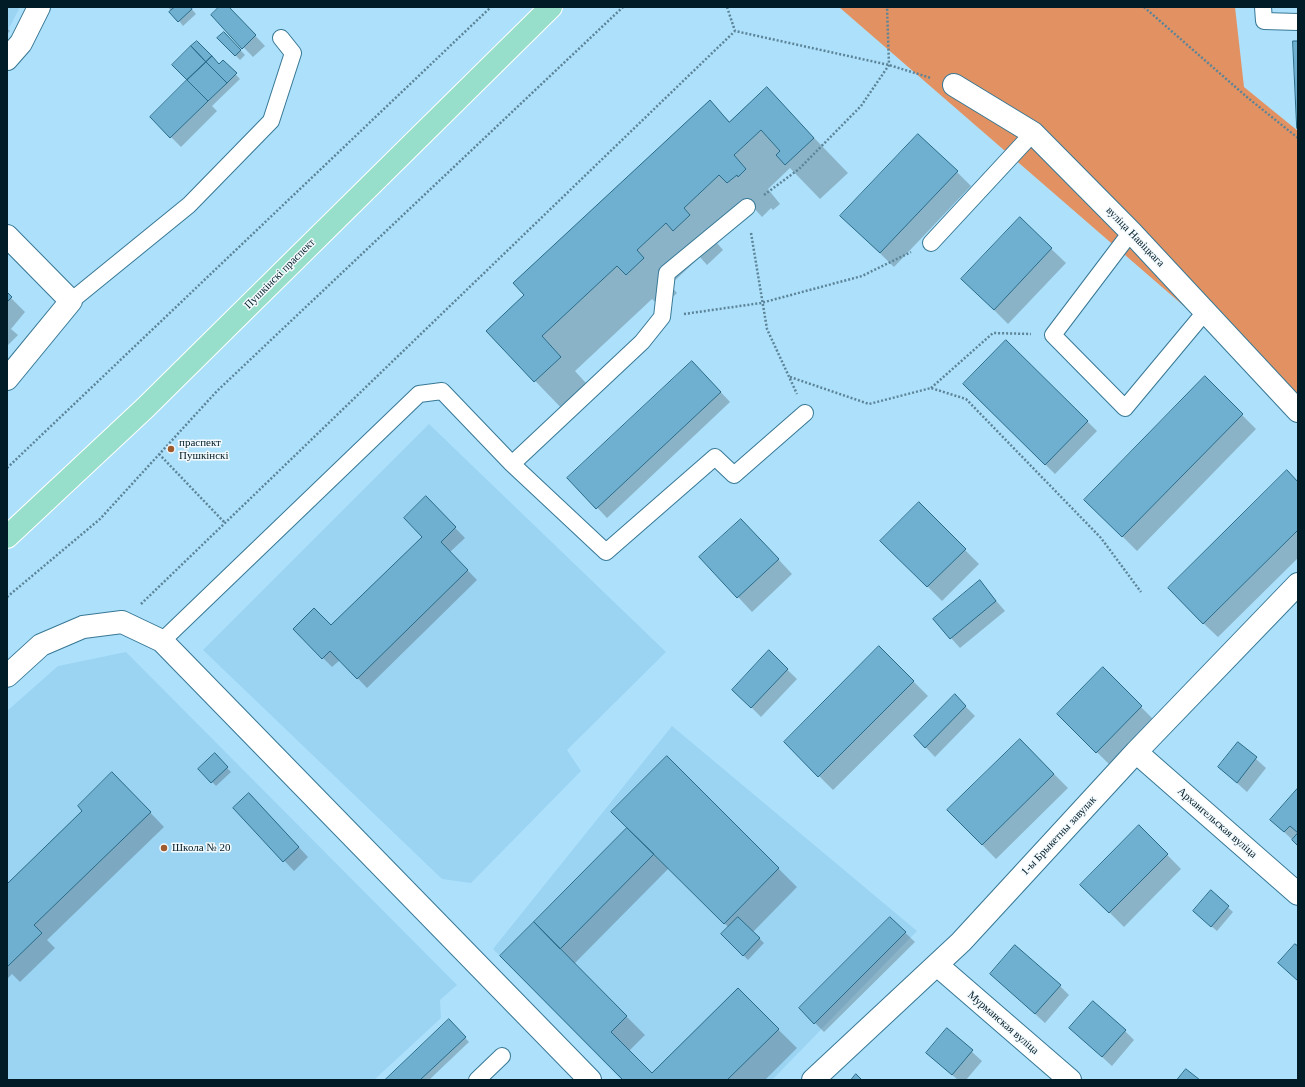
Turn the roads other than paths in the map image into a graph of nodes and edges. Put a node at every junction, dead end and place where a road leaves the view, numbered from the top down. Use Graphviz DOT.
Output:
graph roads {
  1 [pos="39,7"];
  2 [pos="550,7"];
  3 [pos="1263,7"];
  4 [pos="1298,22"];
  5 [pos="281,38"];
  6 [pos="7,59"];
  7 [pos="954,85"];
  8 [pos="1033,133"];
  9 [pos="747,207"];
  10 [pos="1131,232"];
  11 [pos="7,236"];
  12 [pos="931,243"];
  13 [pos="72,301"];
  14 [pos="1205,312"];
  15 [pos="7,379"];
  16 [pos="1298,411"];
  17 [pos="805,412"];
  18 [pos="512,464"];
  19 [pos="7,537"];
  20 [pos="1298,584"];
  21 [pos="162,641"];
  22 [pos="7,676"];
  23 [pos="1136,752"];
  24 [pos="1298,894"];
  25 [pos="937,965"];
  26 [pos="502,1056"];
  27 [pos="477,1080"];
  28 [pos="590,1080"];
  29 [pos="812,1080"];
  30 [pos="1070,1080"];
  1 -- 6 [label="street"];
  2 -- 19 [label="main road, Пушкінскі праспект"];
  3 -- 4 [label="lane"];
  5 -- 13 [label="lane"];
  7 -- 8 [label="street, вуліца Навіцкага"];
  8 -- 10 [label="street, вуліца Навіцкага"];
  8 -- 12 [label="lane"];
  9 -- 18 [label="lane"];
  10 -- 14 [label="street, вуліца Навіцкага"];
  10 -- 14 [label="lane"];
  11 -- 13 [label="street"];
  13 -- 15 [label="street"];
  14 -- 16 [label="street, вуліца Навіцкага"];
  17 -- 18 [label="lane"];
  18 -- 21 [label="lane"];
  20 -- 23 [label="street, 1-ы Брыкетны завулак"];
  21 -- 22 [label="street"];
  21 -- 28 [label="street"];
  23 -- 24 [label="street, Архангельская вуліца"];
  23 -- 25 [label="street, 1-ы Брыкетны завулак"];
  25 -- 29 [label="street, 1-ы Брыкетны завулак"];
  25 -- 30 [label="street, Мурманская вуліца"];
  26 -- 27 [label="lane"];
}
